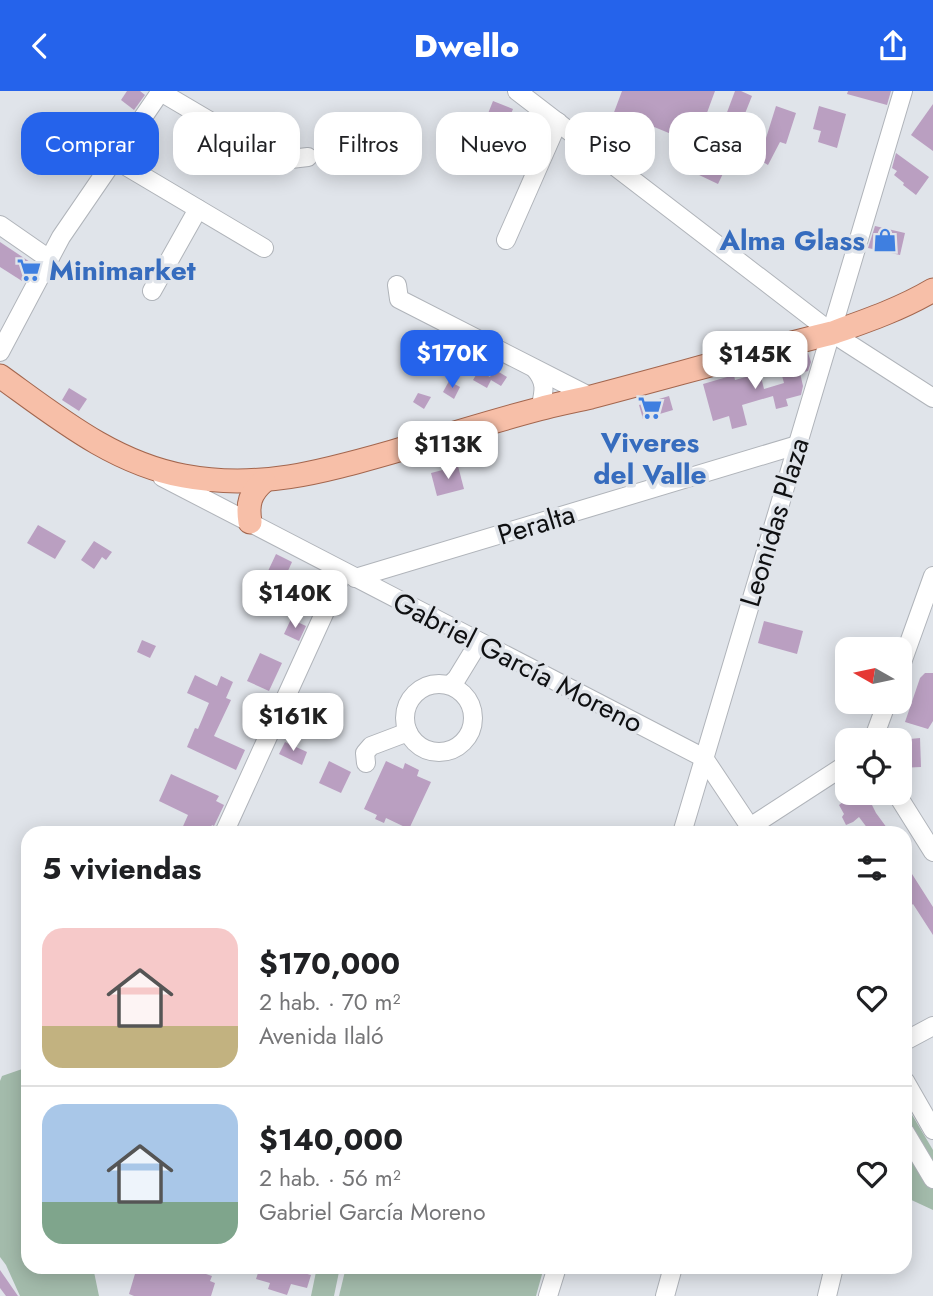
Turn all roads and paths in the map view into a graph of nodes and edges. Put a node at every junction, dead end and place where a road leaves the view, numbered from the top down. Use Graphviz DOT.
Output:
graph roads {
  1 [pos="160,91"];
  2 [pos="517,91"];
  3 [pos="903,91"];
  4 [pos="146,112"];
  5 [pos="558,122"];
  6 [pos="308,157"];
  7 [pos="103,175"];
  8 [pos="141,175"];
  9 [pos="198,209"];
  10 [pos="0,225"];
  11 [pos="506,240"];
  12 [pos="264,248"];
  13 [pos="49,259"];
  14 [pos="397,285"];
  15 [pos="933,290"];
  16 [pos="152,291"];
  17 [pos="832,333"];
  18 [pos="0,352"];
  19 [pos="535,369"];
  20 [pos="0,376"];
  21 [pos="591,397"];
  22 [pos="933,398"];
  23 [pos="540,409"];
  24 [pos="797,445"];
  25 [pos="130,461"];
  26 [pos="264,481"];
  27 [pos="250,522"];
  28 [pos="349,575"];
  29 [pos="933,576"];
  30 [pos="911,637"];
  31 [pos="479,642"];
  32 [pos="450,685"];
  33 [pos="408,732"];
  34 [pos="704,758"];
  35 [pos="366,763"];
  36 [pos="835,772"];
  37 [pos="904,805"];
  38 [pos="227,826"];
  39 [pos="684,826"];
  40 [pos="749,826"];
  41 [pos="758,826"];
  42 [pos="933,852"];
  43 [pos="933,1026"];
  44 [pos="912,1037"];
  45 [pos="912,1093"];
  46 [pos="933,1130"];
  47 [pos="912,1144"];
  48 [pos="933,1179"];
  49 [pos="555,1274"];
  50 [pos="671,1274"];
  51 [pos="832,1274"];
  52 [pos="548,1296"];
  53 [pos="665,1296"];
  54 [pos="827,1296"];
  1 -- 4 [label="street"];
  1 -- 6 [label="street"];
  2 -- 5 [label="street"];
  3 -- 17 [label="street, Leonidas Plaza"];
  5 -- 11 [label="street"];
  5 -- 17 [label="street"];
  7 -- 13 [label="street"];
  8 -- 9 [label="street"];
  9 -- 12 [label="street"];
  9 -- 16 [label="street"];
  10 -- 13 [label="street"];
  13 -- 18 [label="street"];
  14 -- 19 [label="street"];
  15 -- 17 [label="main road"];
  17 -- 21 [label="main road"];
  17 -- 22 [label="street"];
  17 -- 24 [label="street, Leonidas Plaza"];
  19 -- 21 [label="street"];
  19 -- 23 [label="street"];
  20 -- 25 [label="main road, Gabriel García Moreno"];
  21 -- 23 [label="main road"];
  23 -- 26 [label="main road"];
  24 -- 28 [label="street, Peralta"];
  24 -- 34 [label="street, Leonidas Plaza"];
  25 -- 26 [label="main road"];
  25 -- 27 [label="street, Gabriel García Moreno"];
  26 -- 27 [label="main road"];
  27 -- 28 [label="street, Gabriel García Moreno"];
  28 -- 31 [label="street, Gabriel García Moreno"];
  28 -- 38 [label="street"];
  29 -- 30 [label="street"];
  31 -- 32 [label="street"];
  31 -- 34 [label="street, Gabriel García Moreno"];
  32 -- 33 [label="street"];
  32 -- 33 [label="street"];
  33 -- 35 [label="street"];
  34 -- 39 [label="street, Leonidas Plaza"];
  34 -- 40 [label="street, Gabriel García Moreno"];
  36 -- 41 [label="street"];
  37 -- 42 [label="street"];
  43 -- 44 [label="street"];
  45 -- 46 [label="street"];
  47 -- 48 [label="street"];
  49 -- 52 [label="street"];
  50 -- 53 [label="street"];
  51 -- 54 [label="street"];
}
